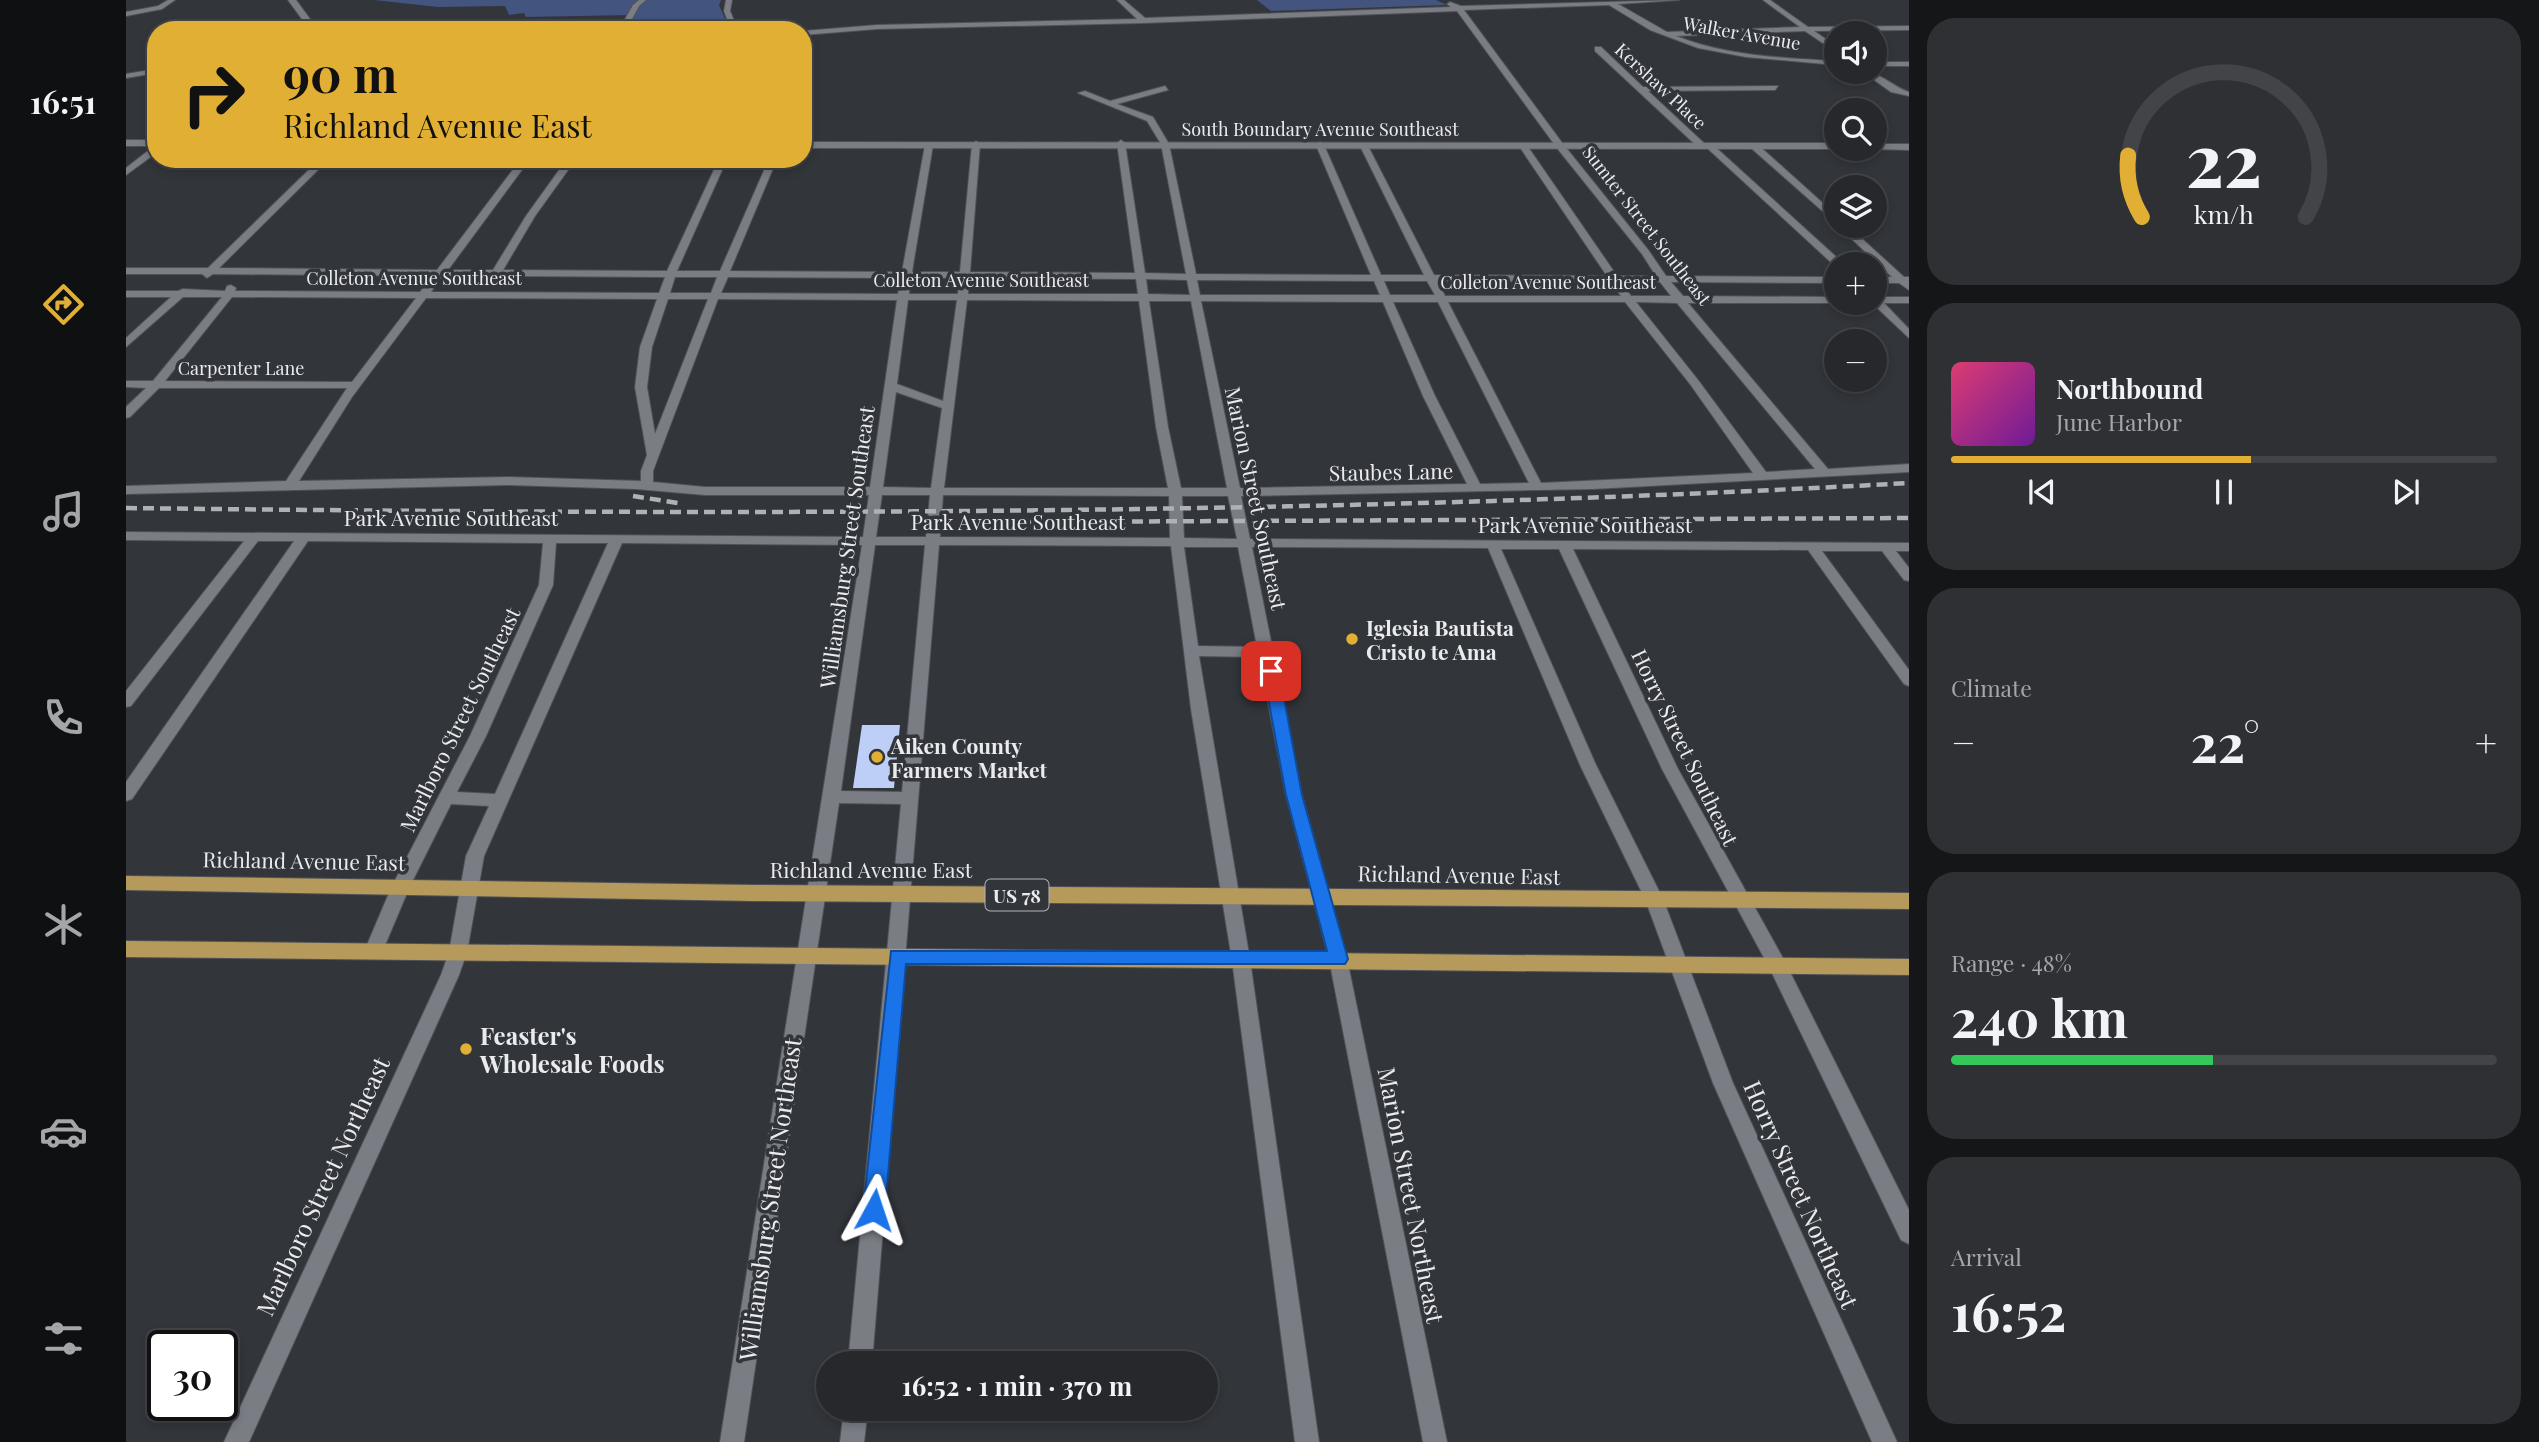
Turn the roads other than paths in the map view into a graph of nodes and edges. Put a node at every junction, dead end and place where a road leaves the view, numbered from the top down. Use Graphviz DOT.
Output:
graph roads {
  1 [pos="172,0"];
  2 [pos="292,0"];
  3 [pos="643,0"];
  4 [pos="729,0"];
  5 [pos="1120,0"];
  6 [pos="1442,0"];
  7 [pos="1676,0"];
  8 [pos="1766,0"];
  9 [pos="1610,3"];
  10 [pos="1458,7"];
  11 [pos="126,14"];
  12 [pos="307,21"];
  13 [pos="627,21"];
  14 [pos="731,21"];
  15 [pos="1144,21"];
  16 [pos="1807,29"];
  17 [pos="1909,29"];
  18 [pos="812,32"];
  19 [pos="1665,34"];
  20 [pos="1824,41"];
  21 [pos="1598,49"];
  22 [pos="1824,62"];
  23 [pos="1887,64"];
  24 [pos="1909,64"];
  25 [pos="147,72"];
  26 [pos="126,76"];
  27 [pos="1885,84"];
  28 [pos="1165,88"];
  29 [pos="1775,88"];
  30 [pos="1640,89"];
  31 [pos="1082,93"];
  32 [pos="1907,94"];
  33 [pos="1111,103"];
  34 [pos="126,142"];
  35 [pos="147,143"];
  36 [pos="1121,143"];
  37 [pos="976,144"];
  38 [pos="1165,144"];
  39 [pos="812,145"];
  40 [pos="929,145"];
  41 [pos="1320,145"];
  42 [pos="1364,146"];
  43 [pos="1523,146"];
  44 [pos="1560,146"];
  45 [pos="1706,146"];
  46 [pos="1754,146"];
  47 [pos="1824,146"];
  48 [pos="1887,147"];
  49 [pos="1909,147"];
  50 [pos="147,156"];
  51 [pos="316,168"];
  52 [pos="519,168"];
  53 [pos="566,168"];
  54 [pos="719,168"];
  55 [pos="769,168"];
  56 [pos="126,172"];
  57 [pos="1824,208"];
  58 [pos="1857,238"];
  59 [pos="1825,252"];
  60 [pos="126,271"];
  61 [pos="211,272"];
  62 [pos="236,272"];
  63 [pos="439,272"];
  64 [pos="497,273"];
  65 [pos="671,274"];
  66 [pos="724,274"];
  67 [pos="907,274"];
  68 [pos="1141,274"];
  69 [pos="964,275"];
  70 [pos="1189,275"];
  71 [pos="1377,276"];
  72 [pos="1430,276"];
  73 [pos="1614,278"];
  74 [pos="1662,278"];
  75 [pos="1824,280"];
  76 [pos="1887,281"];
  77 [pos="1907,282"];
  78 [pos="126,294"];
  79 [pos="179,294"];
  80 [pos="229,295"];
  81 [pos="421,295"];
  82 [pos="481,295"];
  83 [pos="662,297"];
  84 [pos="714,297"];
  85 [pos="903,297"];
  86 [pos="1145,297"];
  87 [pos="962,298"];
  88 [pos="1195,298"];
  89 [pos="1387,299"];
  90 [pos="1444,299"];
  91 [pos="1628,299"];
  92 [pos="1680,300"];
  93 [pos="1824,300"];
  94 [pos="1887,300"];
  95 [pos="1909,300"];
  96 [pos="1887,312"];
  97 [pos="1909,335"];
  98 [pos="126,344"];
  99 [pos="126,384"];
  100 [pos="155,385"];
  101 [pos="356,385"];
  102 [pos="890,386"];
  103 [pos="947,406"];
  104 [pos="126,414"];
  105 [pos="653,455"];
  106 [pos="1909,468"];
  107 [pos="1825,473"];
  108 [pos="1763,477"];
  109 [pos="291,483"];
  110 [pos="647,486"];
  111 [pos="1538,487"];
  112 [pos="1476,489"];
  113 [pos="126,490"];
  114 [pos="937,490"];
  115 [pos="1175,490"];
  116 [pos="1234,491"];
  117 [pos="874,492"];
  118 [pos="126,536"];
  119 [pos="254,537"];
  120 [pos="304,537"];
  121 [pos="550,539"];
  122 [pos="617,539"];
  123 [pos="867,541"];
  124 [pos="934,542"];
  125 [pos="1177,543"];
  126 [pos="1246,543"];
  127 [pos="1493,545"];
  128 [pos="1564,545"];
  129 [pos="1812,546"];
  130 [pos="1886,547"];
  131 [pos="1909,547"];
  132 [pos="1909,577"];
  133 [pos="1193,651"];
  134 [pos="1267,652"];
  135 [pos="1909,681"];
  136 [pos="126,702"];
  137 [pos="126,795"];
  138 [pos="830,797"];
  139 [pos="446,798"];
  140 [pos="910,798"];
  141 [pos="500,800"];
  142 [pos="126,883"];
  143 [pos="401,886"];
  144 [pos="469,887"];
  145 [pos="814,893"];
  146 [pos="902,894"];
  147 [pos="1229,896"];
  148 [pos="1321,897"];
  149 [pos="1654,899"];
  150 [pos="1740,900"];
  151 [pos="1909,901"];
  152 [pos="126,949"];
  153 [pos="373,951"];
  154 [pos="458,952"];
  155 [pos="804,956"];
  156 [pos="897,957"];
  157 [pos="1338,959"];
  158 [pos="1241,960"];
  159 [pos="1680,964"];
  160 [pos="1777,965"];
  161 [pos="1909,967"];
  162 [pos="1909,1233"];
  163 [pos="861,1351"];
  164 [pos="855,1421"];
  165 [pos="236,1442"];
  166 [pos="732,1442"];
  167 [pos="852,1442"];
  168 [pos="1307,1442"];
  169 [pos="1435,1442"];
  170 [pos="1885,1442"];
  1 -- 11 [label="street"];
  2 -- 12 [label="street"];
  3 -- 13 [label="street"];
  4 -- 14 [label="street"];
  5 -- 15 [label="street"];
  6 -- 10 [label="street"];
  7 -- 9 [label="street"];
  8 -- 16 [label="street"];
  9 -- 10 [label="street"];
  9 -- 19 [label="street, Walker Avenue"];
  10 -- 15 [label="street"];
  10 -- 44 [label="street, Sumter Street Southeast"];
  15 -- 18 [label="street"];
  16 -- 17 [label="street"];
  16 -- 19 [label="street"];
  16 -- 20 [label="street"];
  19 -- 22 [label="street, Walker Avenue"];
  21 -- 30 [label="street, Kershaw Place"];
  23 -- 24 [label="street"];
  25 -- 26 [label="street"];
  27 -- 32 [label="street"];
  28 -- 33 [label="street"];
  29 -- 30 [label="street"];
  30 -- 45 [label="street, Kershaw Place"];
  31 -- 33 [label="street, Marion Street Southeast"];
  33 -- 38 [label="street, Marion Street Southeast"];
  34 -- 35 [label="street"];
  36 -- 37 [label="street, South Boundary Avenue Southeast"];
  36 -- 38 [label="street, South Boundary Avenue Southeast"];
  36 -- 68 [label="street"];
  37 -- 40 [label="street, South Boundary Avenue Southeast"];
  37 -- 69 [label="street"];
  38 -- 41 [label="street, South Boundary Avenue Southeast"];
  38 -- 70 [label="street, Marion Street Southeast"];
  39 -- 40 [label="street, South Boundary Avenue Southeast"];
  40 -- 67 [label="street, Williamsburg Street Southeast"];
  41 -- 42 [label="street, South Boundary Avenue Southeast"];
  41 -- 71 [label="street"];
  42 -- 43 [label="street, South Boundary Avenue Southeast"];
  42 -- 72 [label="street"];
  43 -- 44 [label="street, South Boundary Avenue Southeast"];
  43 -- 73 [label="street"];
  44 -- 45 [label="street, South Boundary Avenue Southeast"];
  44 -- 74 [label="street, Sumter Street Southeast"];
  45 -- 46 [label="street, South Boundary Avenue Southeast"];
  45 -- 59 [label="street, Kershaw Place"];
  46 -- 47 [label="street, South Boundary Avenue Southeast"];
  46 -- 57 [label="street"];
  48 -- 49 [label="street"];
  50 -- 56 [label="street"];
  51 -- 61 [label="street"];
  52 -- 63 [label="street"];
  53 -- 64 [label="street"];
  54 -- 65 [label="street"];
  55 -- 66 [label="street"];
  58 -- 77 [label="street"];
  60 -- 61 [label="street, Colleton Avenue Southeast"];
  61 -- 62 [label="street, Colleton Avenue Southeast"];
  61 -- 79 [label="street"];
  62 -- 63 [label="street, Colleton Avenue Southeast"];
  62 -- 80 [label="street"];
  63 -- 64 [label="street, Colleton Avenue Southeast"];
  63 -- 81 [label="street"];
  64 -- 65 [label="street, Colleton Avenue Southeast"];
  64 -- 82 [label="street"];
  65 -- 66 [label="street, Colleton Avenue Southeast"];
  65 -- 83 [label="street"];
  66 -- 67 [label="street, Colleton Avenue Southeast"];
  66 -- 84 [label="street"];
  67 -- 69 [label="street, Colleton Avenue Southeast"];
  67 -- 85 [label="street, Williamsburg Street Southeast"];
  68 -- 69 [label="street, Colleton Avenue Southeast"];
  68 -- 70 [label="street, Colleton Avenue Southeast"];
  68 -- 86 [label="street"];
  69 -- 87 [label="street"];
  70 -- 71 [label="street, Colleton Avenue Southeast"];
  70 -- 88 [label="street, Marion Street Southeast"];
  71 -- 72 [label="street, Colleton Avenue Southeast"];
  71 -- 89 [label="street"];
  72 -- 73 [label="street, Colleton Avenue Southeast"];
  72 -- 90 [label="street"];
  73 -- 74 [label="street, Colleton Avenue Southeast"];
  73 -- 91 [label="street"];
  74 -- 75 [label="street, Colleton Avenue Southeast"];
  74 -- 92 [label="street, Sumter Street Southeast"];
  76 -- 77 [label="street"];
  78 -- 79 [label="street, Colleton Avenue Southeast"];
  79 -- 80 [label="street, Colleton Avenue Southeast"];
  79 -- 98 [label="street"];
  80 -- 81 [label="street, Colleton Avenue Southeast"];
  80 -- 100 [label="street"];
  81 -- 82 [label="street, Colleton Avenue Southeast"];
  81 -- 101 [label="street"];
  82 -- 83 [label="street, Colleton Avenue Southeast"];
  83 -- 84 [label="street, Colleton Avenue Southeast"];
  83 -- 105 [label="street"];
  84 -- 85 [label="street, Colleton Avenue Southeast"];
  84 -- 105 [label="street"];
  85 -- 87 [label="street, Colleton Avenue Southeast"];
  85 -- 102 [label="street, Williamsburg Street Southeast"];
  86 -- 87 [label="street, Colleton Avenue Southeast"];
  86 -- 88 [label="street, Colleton Avenue Southeast"];
  86 -- 115 [label="street"];
  87 -- 103 [label="street"];
  88 -- 89 [label="street, Colleton Avenue Southeast"];
  88 -- 116 [label="street, Marion Street Southeast"];
  89 -- 90 [label="street, Colleton Avenue Southeast"];
  89 -- 112 [label="street"];
  90 -- 91 [label="street, Colleton Avenue Southeast"];
  90 -- 111 [label="street"];
  91 -- 92 [label="street, Colleton Avenue Southeast"];
  91 -- 108 [label="street"];
  92 -- 93 [label="street, Colleton Avenue Southeast"];
  92 -- 107 [label="street, Sumter Street Southeast"];
  94 -- 95 [label="street"];
  96 -- 97 [label="street"];
  99 -- 100 [label="street, Carpenter Lane"];
  100 -- 101 [label="street, Carpenter Lane"];
  100 -- 104 [label="street"];
  101 -- 109 [label="street"];
  102 -- 103 [label="street"];
  102 -- 117 [label="street, Williamsburg Street Southeast"];
  103 -- 114 [label="street"];
  105 -- 110 [label="street"];
  106 -- 107 [label="street, Staubes Lane"];
  107 -- 108 [label="street, Staubes Lane"];
  108 -- 111 [label="street, Staubes Lane"];
  109 -- 110 [label="street, Park Avenue Southeast"];
  109 -- 113 [label="street, Park Avenue Southeast"];
  110 -- 117 [label="street, Park Avenue Southeast"];
  111 -- 112 [label="street, Staubes Lane"];
  112 -- 116 [label="street, Staubes Lane"];
  114 -- 115 [label="street, Staubes Lane"];
  114 -- 117 [label="street, Staubes Lane"];
  114 -- 124 [label="street"];
  115 -- 116 [label="street, Staubes Lane"];
  115 -- 125 [label="street"];
  116 -- 126 [label="street, Marion Street Southeast"];
  117 -- 123 [label="street, Williamsburg Street Southeast"];
  118 -- 119 [label="street, Park Avenue Southeast"];
  119 -- 120 [label="street, Park Avenue Southeast"];
  119 -- 136 [label="street"];
  120 -- 121 [label="street, Park Avenue Southeast"];
  120 -- 137 [label="street"];
  121 -- 122 [label="street, Park Avenue Southeast"];
  121 -- 139 [label="street, Marlboro Street Southeast"];
  122 -- 123 [label="street, Park Avenue Southeast"];
  122 -- 141 [label="street"];
  123 -- 124 [label="street, Park Avenue Southeast"];
  123 -- 138 [label="street, Williamsburg Street Southeast"];
  124 -- 125 [label="street, Park Avenue Southeast"];
  124 -- 140 [label="street"];
  125 -- 126 [label="street, Park Avenue Southeast"];
  125 -- 133 [label="street"];
  126 -- 127 [label="street, Park Avenue Southeast"];
  126 -- 134 [label="street, Marion Street Southeast"];
  127 -- 128 [label="street, Park Avenue Southeast"];
  127 -- 149 [label="street"];
  128 -- 129 [label="street, Park Avenue Southeast"];
  128 -- 150 [label="street, Horry Street Southeast"];
  129 -- 130 [label="street, Park Avenue Southeast"];
  129 -- 135 [label="street"];
  130 -- 131 [label="street, Park Avenue Southeast"];
  130 -- 132 [label="street"];
  133 -- 134 [label="street"];
  133 -- 147 [label="street"];
  134 -- 148 [label="street, Marion Street Southeast"];
  138 -- 140 [label="street"];
  138 -- 145 [label="street, Williamsburg Street Southeast"];
  139 -- 141 [label="street"];
  139 -- 143 [label="street, Marlboro Street Southeast"];
  140 -- 146 [label="street"];
  141 -- 144 [label="street"];
  142 -- 143 [label="main road, Richland Avenue East / US 78"];
  143 -- 144 [label="main road, Richland Avenue East / US 78"];
  143 -- 153 [label="street, Marlboro Street Southeast"];
  144 -- 145 [label="main road, Richland Avenue East / US 78"];
  144 -- 154 [label="street"];
  145 -- 146 [label="main road, Richland Avenue East / US 78"];
  145 -- 155 [label="street, Williamsburg Street Southeast"];
  146 -- 147 [label="main road, Richland Avenue East / US 78"];
  146 -- 156 [label="street"];
  147 -- 148 [label="main road, Richland Avenue East / US 78"];
  147 -- 158 [label="street"];
  148 -- 149 [label="main road, Richland Avenue East / US 78"];
  148 -- 157 [label="street, Marion Street Southeast"];
  149 -- 150 [label="main road, Richland Avenue East / US 78"];
  149 -- 159 [label="street"];
  150 -- 151 [label="main road, Richland Avenue East / US 78"];
  150 -- 160 [label="street, Horry Street Southeast"];
  152 -- 153 [label="main road"];
  153 -- 154 [label="main road"];
  154 -- 155 [label="main road"];
  154 -- 165 [label="street, Marlboro Street Northeast"];
  155 -- 156 [label="main road"];
  155 -- 166 [label="street, Williamsburg Street Northeast"];
  156 -- 158 [label="main road"];
  156 -- 163 [label="street"];
  157 -- 158 [label="main road"];
  157 -- 159 [label="main road"];
  157 -- 169 [label="street, Marion Street Northeast"];
  158 -- 168 [label="street"];
  159 -- 160 [label="main road"];
  159 -- 170 [label="street, Horry Street Northeast"];
  160 -- 161 [label="main road"];
  160 -- 162 [label="street"];
  164 -- 167 [label="street"];
}
